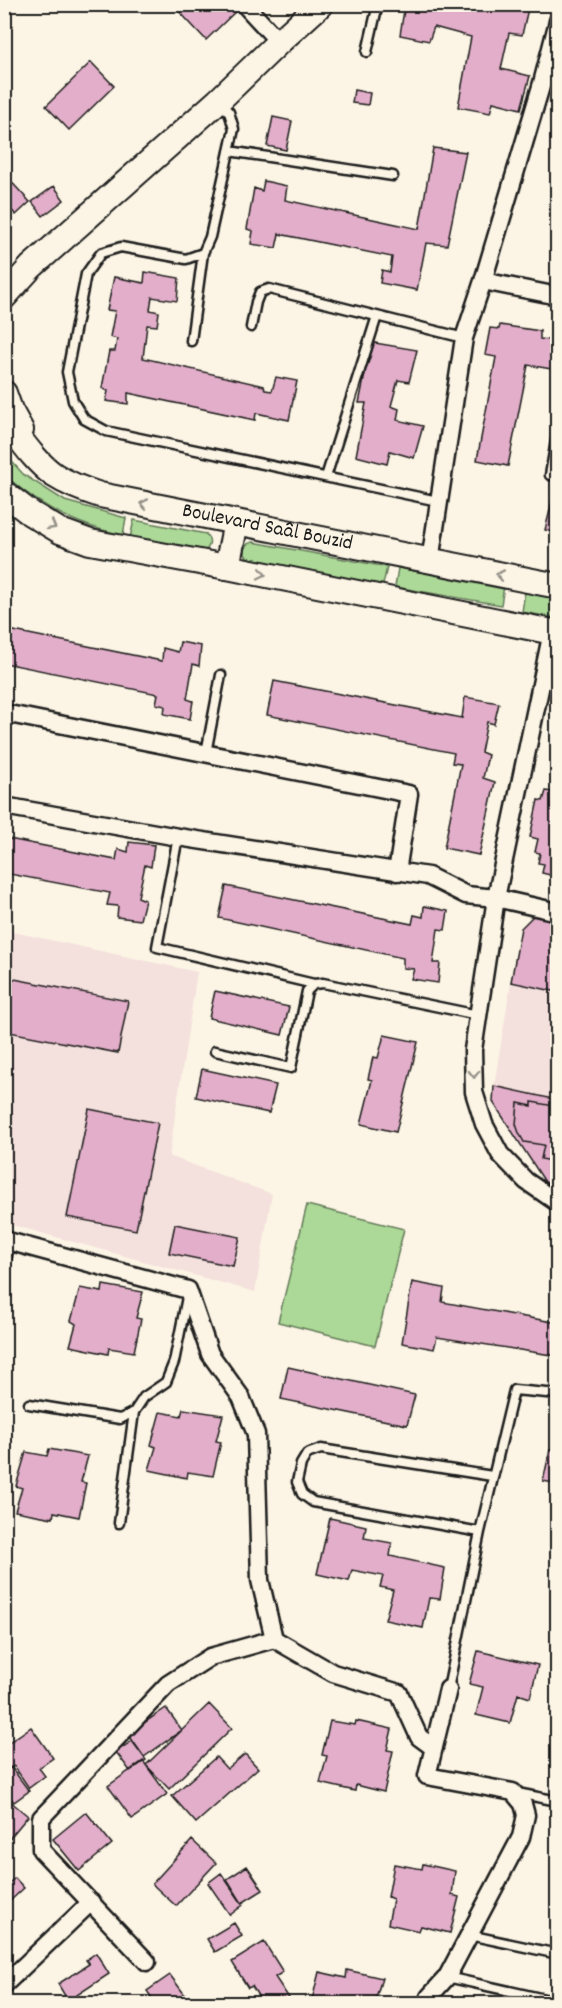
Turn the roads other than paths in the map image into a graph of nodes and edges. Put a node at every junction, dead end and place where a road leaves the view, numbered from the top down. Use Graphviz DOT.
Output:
graph roads {
  1 [pos="244,4"];
  2 [pos="321,4"];
  3 [pos="378,4"];
  4 [pos="558,21"];
  5 [pos="279,42"];
  6 [pos="367,52"];
  7 [pos="218,101"];
  8 [pos="229,151"];
  9 [pos="393,176"];
  10 [pos="203,253"];
  11 [pos="31,267"];
  12 [pos="4,279"];
  13 [pos="483,280"];
  14 [pos="558,296"];
  15 [pos="4,297"];
  16 [pos="377,316"];
  17 [pos="251,327"];
  18 [pos="464,338"];
  19 [pos="191,342"];
  20 [pos="4,393"];
  21 [pos="4,418"];
  22 [pos="558,429"];
  23 [pos="36,458"];
  24 [pos="550,475"];
  25 [pos="326,477"];
  26 [pos="4,493"];
  27 [pos="438,501"];
  28 [pos="236,522"];
  29 [pos="430,561"];
  30 [pos="226,567"];
  31 [pos="558,586"];
  32 [pos="555,633"];
  33 [pos="221,675"];
  34 [pos="4,713"];
  35 [pos="206,753"];
  36 [pos="4,806"];
  37 [pos="178,837"];
  38 [pos="397,872"];
  39 [pos="496,898"];
  40 [pos="558,912"];
  41 [pos="314,984"];
  42 [pos="478,1016"];
  43 [pos="215,1052"];
  44 [pos="558,1203"];
  45 [pos="7,1241"];
  46 [pos="4,1270"];
  47 [pos="189,1290"];
  48 [pos="558,1394"];
  49 [pos="29,1404"];
  50 [pos="134,1412"];
  51 [pos="492,1476"];
  52 [pos="118,1523"];
  53 [pos="480,1532"];
  54 [pos="274,1639"];
  55 [pos="448,1689"];
  56 [pos="434,1748"];
  57 [pos="513,1792"];
  58 [pos="558,1801"];
  59 [pos="91,1902"];
  60 [pos="469,1935"];
  61 [pos="558,1954"];
  62 [pos="147,1962"];
  63 [pos="447,1977"];
  64 [pos="4,1985"];
  65 [pos="552,2002"];
  66 [pos="427,2004"];
  1 -- 5 [label="street"];
  2 -- 5 [label="main road"];
  3 -- 6 [label="lane"];
  4 -- 13 [label="street"];
  5 -- 7 [label="main road"];
  7 -- 8 [label="lane"];
  7 -- 11 [label="main road"];
  8 -- 9 [label="lane"];
  8 -- 10 [label="lane"];
  10 -- 19 [label="lane"];
  10 -- 25 [label="lane"];
  11 -- 12 [label="main road"];
  11 -- 15 [label="main road"];
  13 -- 14 [label="street"];
  13 -- 18 [label="street"];
  16 -- 17 [label="lane"];
  16 -- 18 [label="lane"];
  16 -- 25 [label="lane"];
  18 -- 27 [label="street"];
  20 -- 23 [label="main road"];
  21 -- 23 [label="main road, Boulevard Saâl Bouzid"];
  22 -- 24 [label="lane"];
  28 -- 23 [label="main road, Boulevard Saâl Bouzid, one-way"];
  25 -- 27 [label="lane"];
  26 -- 30 [label="main road, one-way"];
  27 -- 29 [label="street"];
  28 -- 29 [label="main road, Boulevard Saâl Bouzid"];
  28 -- 30 [label="main road"];
  31 -- 29 [label="main road, Boulevard Saâl Bouzid, one-way"];
  30 -- 32 [label="main road, one-way"];
  32 -- 39 [label="street"];
  33 -- 35 [label="lane"];
  34 -- 35 [label="street"];
  35 -- 38 [label="street"];
  36 -- 37 [label="street"];
  37 -- 38 [label="street"];
  37 -- 41 [label="lane"];
  38 -- 39 [label="street"];
  39 -- 40 [label="street"];
  39 -- 42 [label="street"];
  41 -- 42 [label="lane"];
  41 -- 43 [label="lane"];
  42 -- 44 [label="street, one-way"];
  45 -- 46 [label="lane"];
  45 -- 47 [label="street"];
  47 -- 50 [label="lane"];
  47 -- 54 [label="street"];
  48 -- 51 [label="lane"];
  49 -- 50 [label="lane"];
  50 -- 52 [label="lane"];
  51 -- 53 [label="lane"];
  51 -- 53 [label="lane"];
  53 -- 55 [label="lane"];
  54 -- 56 [label="street"];
  54 -- 59 [label="street"];
  55 -- 56 [label="street"];
  56 -- 57 [label="street"];
  57 -- 58 [label="lane"];
  57 -- 60 [label="street"];
  59 -- 62 [label="street"];
  59 -- 64 [label="street"];
  60 -- 61 [label="lane"];
  60 -- 63 [label="street"];
  63 -- 65 [label="lane"];
  63 -- 66 [label="street"];
}
